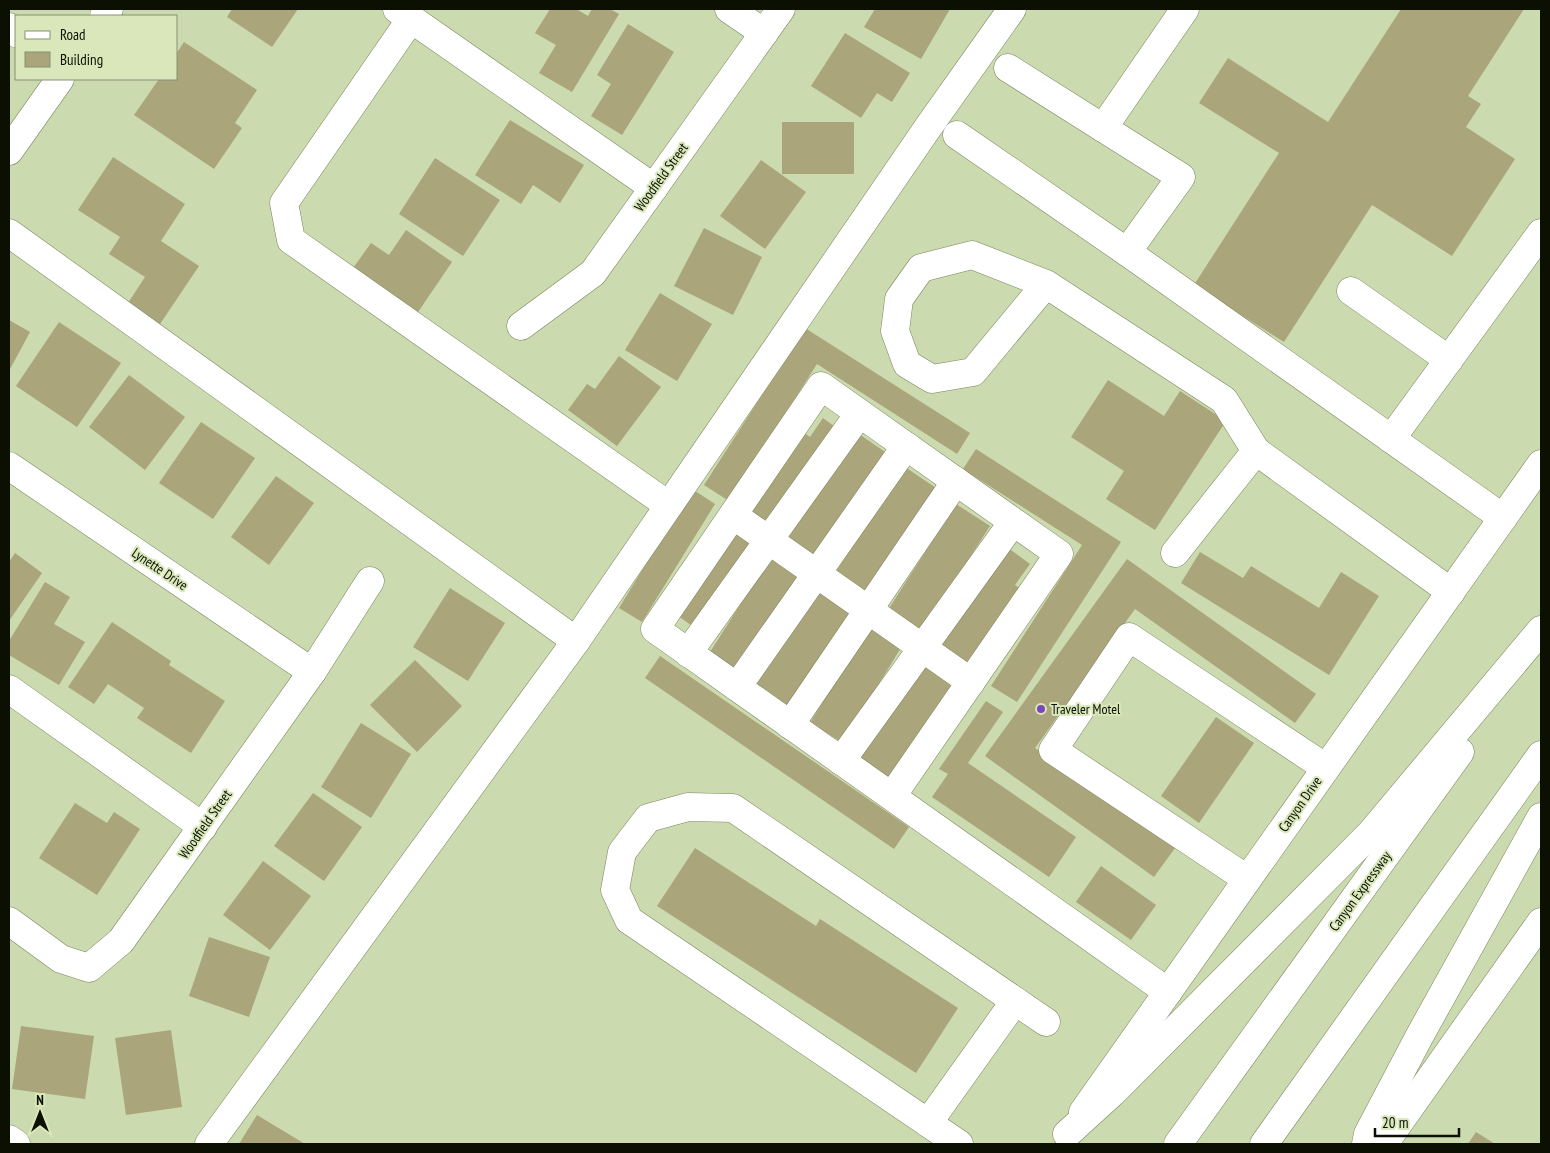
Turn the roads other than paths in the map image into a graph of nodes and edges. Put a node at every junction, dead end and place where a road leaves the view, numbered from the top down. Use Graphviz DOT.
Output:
graph roads {
  1 [pos="729,9"];
  2 [pos="781,9"];
  3 [pos="1012,9"];
  4 [pos="1186,9"];
  5 [pos="404,14"];
  6 [pos="764,34"];
  7 [pos="1008,68"];
  8 [pos="59,80"];
  9 [pos="1103,128"];
  10 [pos="957,135"];
  11 [pos="9,151"];
  12 [pos="654,188"];
  13 [pos="1541,232"];
  14 [pos="9,233"];
  15 [pos="1127,252"];
  16 [pos="1046,284"];
  17 [pos="1351,291"];
  18 [pos="522,326"];
  19 [pos="1449,360"];
  20 [pos="860,414"];
  21 [pos="1391,439"];
  22 [pos="906,446"];
  23 [pos="1256,451"];
  24 [pos="1541,464"];
  25 [pos="9,466"];
  26 [pos="956,481"];
  27 [pos="668,505"];
  28 [pos="733,515"];
  29 [pos="1504,518"];
  30 [pos="1013,522"];
  31 [pos="768,540"];
  32 [pos="1175,553"];
  33 [pos="816,574"];
  34 [pos="370,581"];
  35 [pos="1451,592"];
  36 [pos="868,610"];
  37 [pos="1541,630"];
  38 [pos="1541,639"];
  39 [pos="576,641"];
  40 [pos="922,648"];
  41 [pos="688,653"];
  42 [pos="312,672"];
  43 [pos="971,682"];
  44 [pos="737,687"];
  45 [pos="9,689"];
  46 [pos="790,724"];
  47 [pos="1541,755"];
  48 [pos="841,761"];
  49 [pos="1326,768"];
  50 [pos="892,796"];
  51 [pos="1541,817"];
  52 [pos="203,827"];
  53 [pos="1247,879"];
  54 [pos="9,921"];
  55 [pos="1541,922"];
  56 [pos="1168,992"];
  57 [pos="1015,1001"];
  58 [pos="1046,1022"];
  59 [pos="928,1123"];
  60 [pos="9,1139"];
  61 [pos="1063,1139"];
  62 [pos="16,1144"];
  63 [pos="209,1144"];
  64 [pos="959,1144"];
  65 [pos="1178,1144"];
  66 [pos="1264,1144"];
  67 [pos="1366,1144"];
  68 [pos="1384,1144"];
  1 -- 6 [label="main road"];
  2 -- 6 [label="main road, Woodfield Street"];
  3 -- 27 [label="main road"];
  4 -- 9 [label="main road"];
  5 -- 12 [label="main road"];
  5 -- 27 [label="main road"];
  6 -- 12 [label="main road, Woodfield Street"];
  7 -- 9 [label="main road"];
  8 -- 11 [label="main road"];
  9 -- 15 [label="main road"];
  10 -- 15 [label="main road"];
  12 -- 18 [label="main road, Woodfield Street"];
  13 -- 19 [label="main road"];
  14 -- 39 [label="main road"];
  15 -- 21 [label="main road"];
  16 -- 16 [label="main road"];
  16 -- 23 [label="main road"];
  17 -- 19 [label="main road"];
  19 -- 21 [label="main road"];
  20 -- 22 [label="main road"];
  20 -- 28 [label="main road"];
  20 -- 31 [label="main road"];
  21 -- 29 [label="main road"];
  22 -- 26 [label="main road"];
  22 -- 33 [label="main road"];
  23 -- 32 [label="main road"];
  23 -- 35 [label="main road"];
  24 -- 29 [label="main road, Canyon Drive"];
  25 -- 42 [label="main road, Lynette Drive"];
  26 -- 30 [label="main road"];
  26 -- 36 [label="main road"];
  27 -- 39 [label="main road"];
  28 -- 31 [label="main road"];
  28 -- 41 [label="main road"];
  29 -- 35 [label="main road, Canyon Drive"];
  30 -- 40 [label="main road"];
  30 -- 43 [label="main road"];
  31 -- 33 [label="main road"];
  31 -- 41 [label="main road"];
  33 -- 36 [label="main road"];
  33 -- 44 [label="main road"];
  34 -- 42 [label="main road, Woodfield Street"];
  35 -- 49 [label="main road, Canyon Drive"];
  36 -- 40 [label="main road"];
  36 -- 46 [label="main road"];
  37 -- 61 [label="main road"];
  38 -- 65 [label="main road, Canyon Expressway"];
  39 -- 63 [label="main road"];
  40 -- 43 [label="main road"];
  40 -- 48 [label="main road"];
  41 -- 44 [label="main road"];
  42 -- 52 [label="main road, Woodfield Street"];
  43 -- 50 [label="main road"];
  44 -- 46 [label="main road"];
  45 -- 52 [label="main road"];
  46 -- 48 [label="main road"];
  47 -- 66 [label="main road"];
  48 -- 50 [label="main road"];
  49 -- 53 [label="main road, Canyon Drive"];
  49 -- 53 [label="main road"];
  50 -- 56 [label="main road"];
  51 -- 67 [label="main road"];
  52 -- 54 [label="main road, Woodfield Street"];
  53 -- 56 [label="main road, Canyon Drive"];
  55 -- 68 [label="main road"];
  56 -- 61 [label="main road, Canyon Drive"];
  57 -- 58 [label="main road"];
  57 -- 59 [label="main road"];
  57 -- 59 [label="main road"];
  59 -- 64 [label="main road"];
  60 -- 62 [label="main road"];
}
